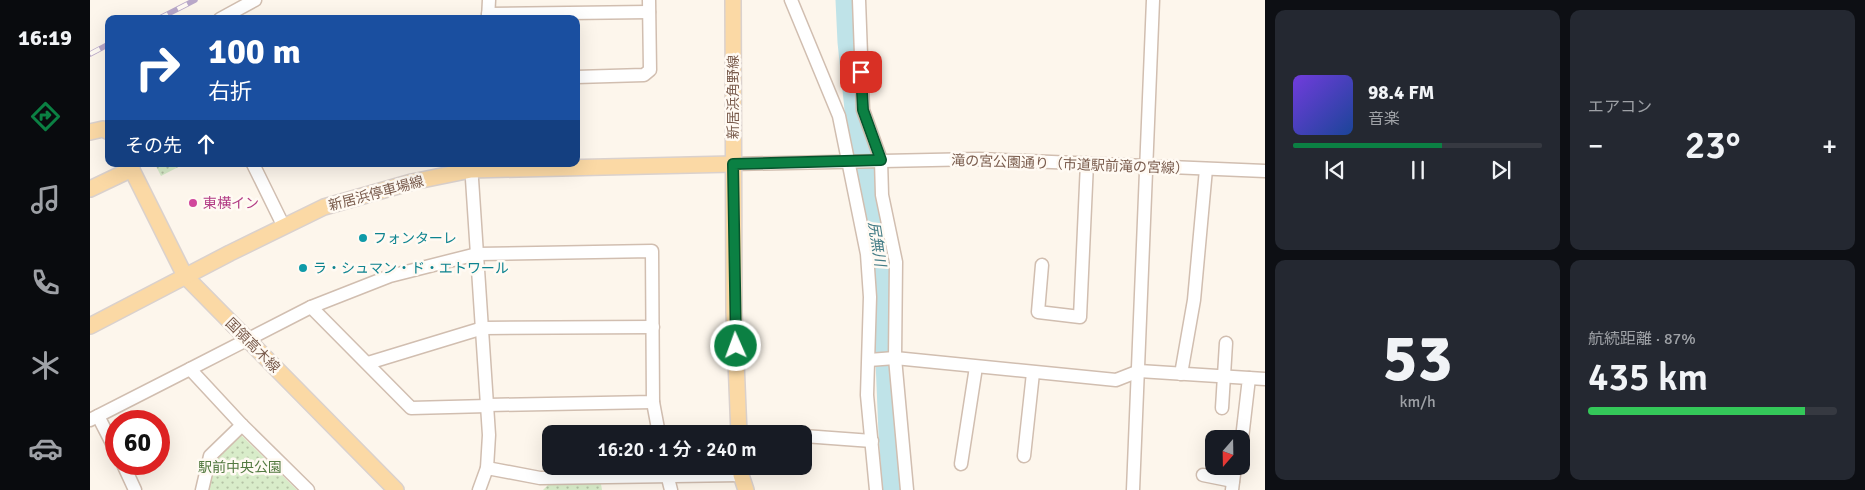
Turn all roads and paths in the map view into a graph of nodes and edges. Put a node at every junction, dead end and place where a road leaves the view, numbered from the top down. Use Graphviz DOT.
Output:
graph roads {
  1 [pos="255,0"];
  2 [pos="489,0"];
  3 [pos="733,0"];
  4 [pos="792,0"];
  5 [pos="859,0"];
  6 [pos="1153,0"];
  7 [pos="649,6"];
  8 [pos="227,15"];
  9 [pos="488,15"];
  10 [pos="504,15"];
  11 [pos="580,77"];
  12 [pos="105,130"];
  13 [pos="90,132"];
  14 [pos="878,160"];
  15 [pos="851,161"];
  16 [pos="1088,163"];
  17 [pos="733,164"];
  18 [pos="580,166"];
  19 [pos="1147,166"];
  20 [pos="128,167"];
  21 [pos="130,167"];
  22 [pos="254,167"];
  23 [pos="471,167"];
  24 [pos="1206,169"];
  25 [pos="1265,171"];
  26 [pos="90,189"];
  27 [pos="284,227"];
  28 [pos="477,254"];
  29 [pos="1042,265"];
  30 [pos="185,276"];
  31 [pos="311,307"];
  32 [pos="90,326"];
  33 [pos="653,327"];
  34 [pos="482,328"];
  35 [pos="248,340"];
  36 [pos="1226,342"];
  37 [pos="894,358"];
  38 [pos="871,360"];
  39 [pos="368,363"];
  40 [pos="976,367"];
  41 [pos="190,369"];
  42 [pos="1139,371"];
  43 [pos="1033,373"];
  44 [pos="1181,374"];
  45 [pos="1225,377"];
  46 [pos="1248,378"];
  47 [pos="1265,379"];
  48 [pos="653,402"];
  49 [pos="488,406"];
  50 [pos="1222,408"];
  51 [pos="94,418"];
  52 [pos="242,425"];
  53 [pos="657,425"];
  54 [pos="739,425"];
  55 [pos="1243,430"];
  56 [pos="105,434"];
  57 [pos="812,437"];
  58 [pos="872,441"];
  59 [pos="1024,456"];
  60 [pos="961,464"];
  61 [pos="487,468"];
  62 [pos="130,475"];
  63 [pos="634,475"];
  64 [pos="667,475"];
  65 [pos="742,475"];
  66 [pos="1203,475"];
  67 [pos="539,484"];
  68 [pos="1233,485"];
  69 [pos="139,489"];
  70 [pos="202,490"];
  71 [pos="308,490"];
  72 [pos="396,490"];
  73 [pos="479,490"];
  74 [pos="671,490"];
  75 [pos="746,490"];
  76 [pos="876,490"];
  77 [pos="907,490"];
  78 [pos="1133,490"];
  1 -- 8 [label="street"];
  2 -- 9 [label="street"];
  3 -- 17 [label="main road, 新居浜角野線"];
  4 -- 15 [label="street"];
  5 -- 14 [label="street"];
  6 -- 19 [label="street"];
  7 -- 10 [label="street"];
  7 -- 11 [label="street"];
  12 -- 13 [label="main road"];
  14 -- 15 [label="street, 滝の宮公園通り（市道駅前滝の宮線）"];
  14 -- 16 [label="street, 滝の宮公園通り（市道駅前滝の宮線）"];
  14 -- 37 [label="street"];
  15 -- 17 [label="street"];
  15 -- 38 [label="street"];
  16 -- 19 [label="street, 滝の宮公園通り（市道駅前滝の宮線）"];
  16 -- 29 [label="street"];
  17 -- 18 [label="main road, 新居浜停車場線"];
  17 -- 54 [label="main road, 新居浜角野線"];
  19 -- 24 [label="street, 滝の宮公園通り（市道駅前滝の宮線）"];
  19 -- 42 [label="street"];
  20 -- 26 [label="main road"];
  21 -- 30 [label="main road"];
  22 -- 27 [label="street"];
  23 -- 27 [label="main road, 新居浜停車場線"];
  23 -- 28 [label="street"];
  24 -- 25 [label="street, 滝の宮公園通り（市道駅前滝の宮線）"];
  24 -- 44 [label="street"];
  27 -- 30 [label="main road, 新居浜停車場線"];
  28 -- 31 [label="street"];
  28 -- 33 [label="street"];
  28 -- 34 [label="street"];
  30 -- 32 [label="main road"];
  30 -- 35 [label="main road, 国領高木線"];
  31 -- 35 [label="street"];
  31 -- 39 [label="street"];
  33 -- 34 [label="street"];
  33 -- 48 [label="street"];
  34 -- 39 [label="street"];
  34 -- 49 [label="street"];
  35 -- 41 [label="street"];
  35 -- 72 [label="main road, 国領高木線"];
  36 -- 45 [label="street"];
  37 -- 38 [label="street"];
  37 -- 40 [label="street"];
  37 -- 77 [label="street"];
  38 -- 58 [label="street"];
  39 -- 49 [label="street"];
  40 -- 43 [label="street"];
  40 -- 60 [label="street"];
  41 -- 51 [label="street"];
  41 -- 52 [label="street"];
  42 -- 43 [label="street"];
  42 -- 44 [label="street"];
  42 -- 78 [label="street"];
  43 -- 59 [label="street"];
  44 -- 45 [label="street"];
  45 -- 46 [label="street"];
  45 -- 50 [label="street"];
  46 -- 47 [label="street"];
  46 -- 55 [label="street"];
  48 -- 49 [label="street"];
  48 -- 53 [label="street"];
  49 -- 61 [label="street"];
  51 -- 56 [label="street"];
  52 -- 70 [label="street"];
  52 -- 71 [label="street"];
  57 -- 58 [label="street"];
  58 -- 76 [label="street"];
  61 -- 67 [label="street"];
  61 -- 73 [label="street"];
  62 -- 69 [label="street"];
  63 -- 67 [label="street"];
  64 -- 74 [label="street"];
  65 -- 75 [label="main road"];
  66 -- 68 [label="street"];
}
